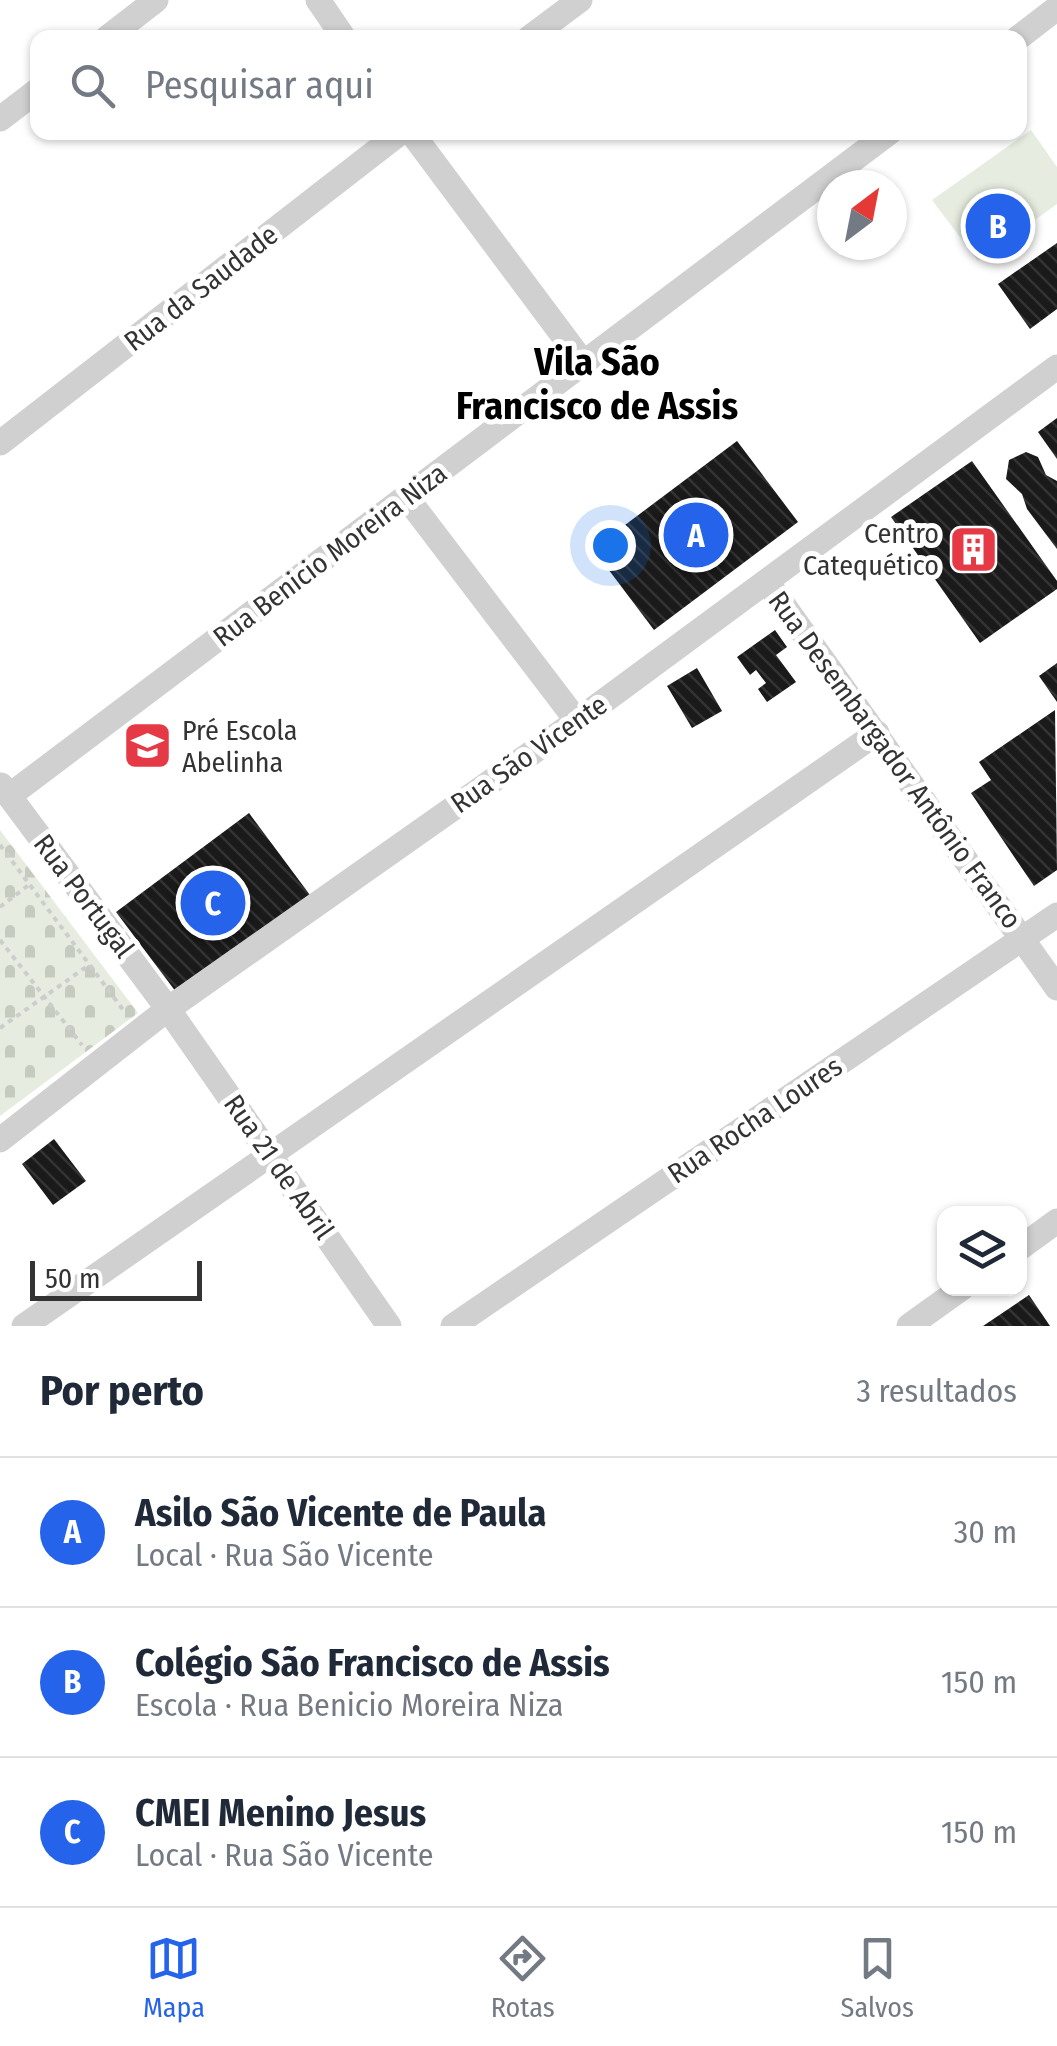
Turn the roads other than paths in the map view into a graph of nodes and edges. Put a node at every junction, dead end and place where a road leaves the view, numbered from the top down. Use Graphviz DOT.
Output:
graph roads {
  1 [pos="156,0"];
  2 [pos="318,0"];
  3 [pos="580,0"];
  4 [pos="1057,8"];
  5 [pos="117,30"];
  6 [pos="339,30"];
  7 [pos="540,30"];
  8 [pos="1027,31"];
  9 [pos="30,96"];
  10 [pos="0,119"];
  11 [pos="392,140"];
  12 [pos="417,140"];
  13 [pos="879,140"];
  14 [pos="582,361"];
  15 [pos="1057,366"];
  16 [pos="0,442"];
  17 [pos="407,498"];
  18 [pos="766,582"];
  19 [pos="578,722"];
  20 [pos="877,733"];
  21 [pos="4,790"];
  22 [pos="1057,915"];
  23 [pos="1024,937"];
  24 [pos="1057,988"];
  25 [pos="168,1009"];
  26 [pos="0,1140"];
  27 [pos="269,1153"];
  28 [pos="1057,1221"];
  29 [pos="1027,1243"];
  30 [pos="951,1296"];
  31 [pos="24,1326"];
  32 [pos="389,1326"];
  33 [pos="453,1326"];
  34 [pos="908,1326"];
  1 -- 5 [label="street"];
  2 -- 6 [label="street"];
  3 -- 7 [label="street"];
  4 -- 8 [label="street"];
  9 -- 10 [label="street"];
  11 -- 16 [label="street, Rua da Saudade"];
  12 -- 14 [label="street"];
  13 -- 14 [label="street, Rua Benicio Moreira Niza"];
  14 -- 17 [label="street, Rua Benicio Moreira Niza"];
  15 -- 18 [label="street, Rua São Vicente"];
  17 -- 19 [label="street"];
  17 -- 21 [label="street, Rua Benicio Moreira Niza"];
  18 -- 19 [label="street, Rua São Vicente"];
  18 -- 20 [label="street, Rua Desembargador Antônio Franco"];
  19 -- 25 [label="street, Rua São Vicente"];
  20 -- 23 [label="street, Rua Desembargador Antônio Franco"];
  20 -- 27 [label="street"];
  21 -- 25 [label="street, Rua Portugal"];
  22 -- 23 [label="street, Rua Rocha Loures"];
  23 -- 24 [label="street, Rua Desembargador Antônio Franco"];
  23 -- 33 [label="street, Rua Rocha Loures"];
  25 -- 26 [label="street, Rua São Vicente"];
  25 -- 27 [label="street, Rua 21 de Abril"];
  27 -- 31 [label="street"];
  27 -- 32 [label="street, Rua 21 de Abril"];
  28 -- 29 [label="street"];
  30 -- 34 [label="street"];
}
